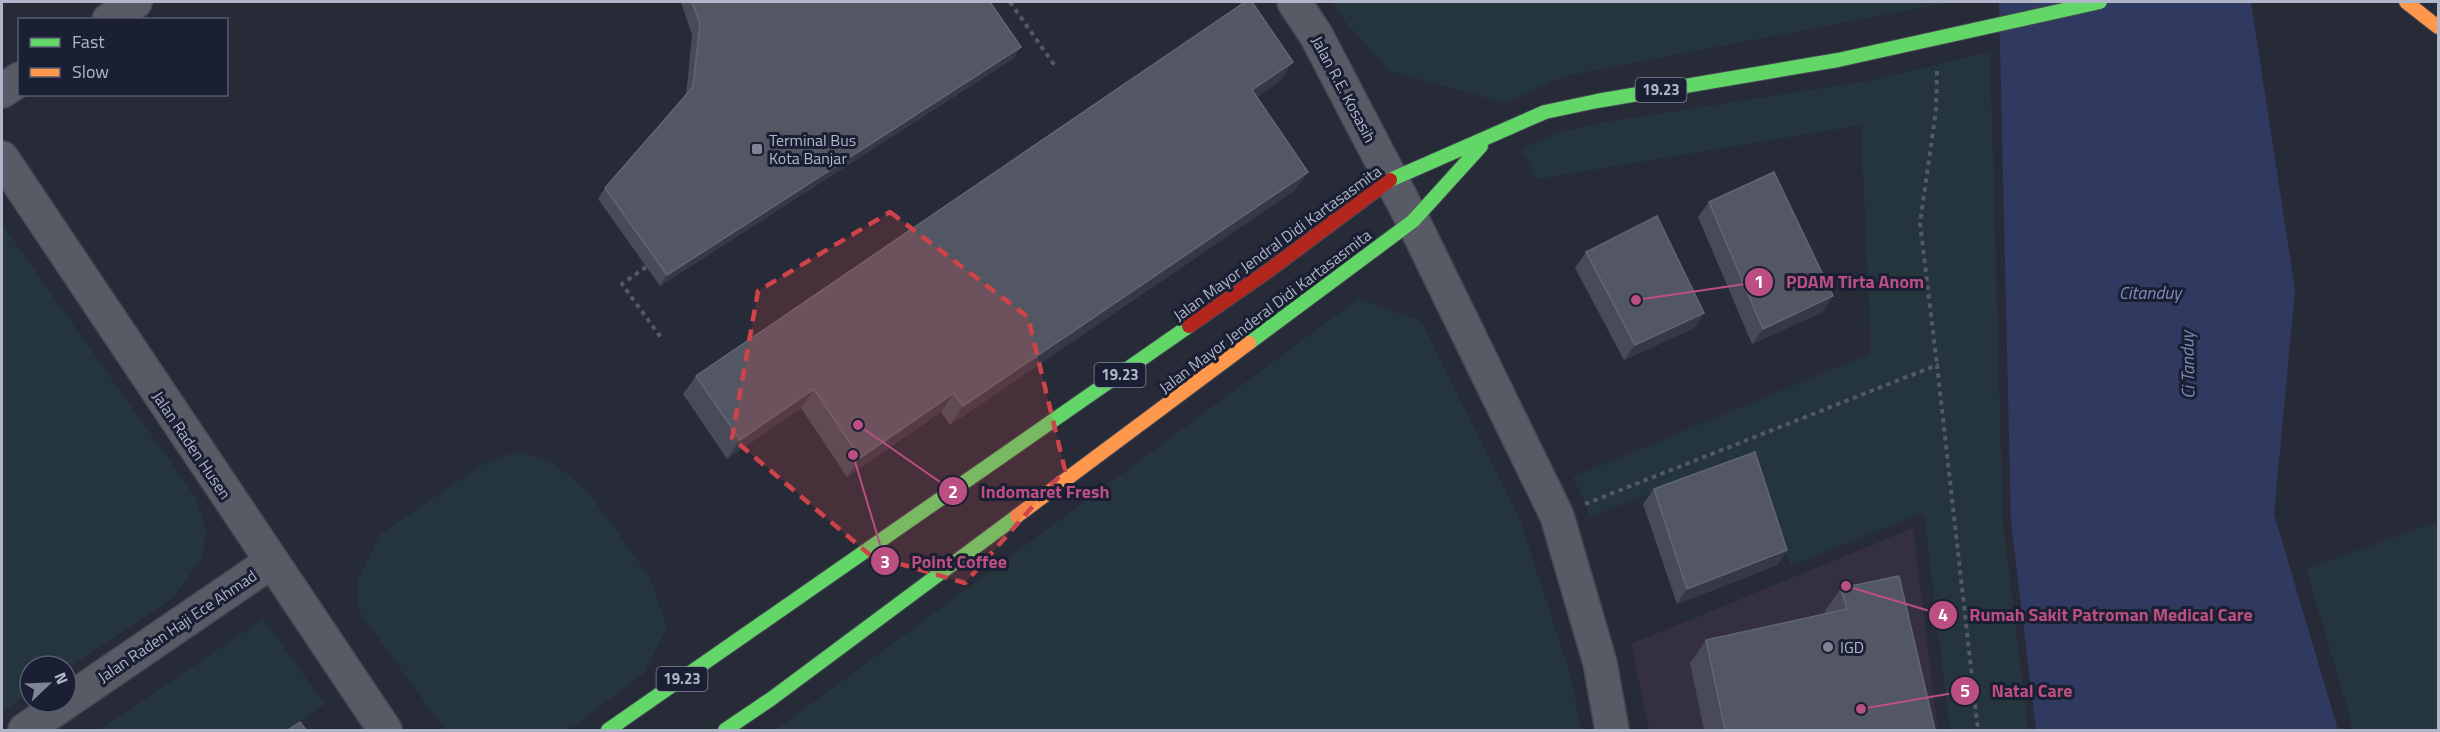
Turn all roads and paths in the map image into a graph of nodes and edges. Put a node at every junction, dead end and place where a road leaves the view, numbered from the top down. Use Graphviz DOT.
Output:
graph roads {
  1 [pos="135,2"];
  2 [pos="1010,2"];
  3 [pos="1294,2"];
  4 [pos="2100,2"];
  5 [pos="2406,2"];
  6 [pos="112,18"];
  7 [pos="2439,27"];
  8 [pos="1055,66"];
  9 [pos="1937,67"];
  10 [pos="18,80"];
  11 [pos="2,91"];
  12 [pos="1490,136"];
  13 [pos="2,158"];
  14 [pos="1391,179"];
  15 [pos="1413,221"];
  16 [pos="646,267"];
  17 [pos="662,339"];
  18 [pos="1937,365"];
  19 [pos="1557,516"];
  20 [pos="271,562"];
  21 [pos="25,730"];
  22 [pos="385,730"];
  23 [pos="608,730"];
  24 [pos="725,730"];
  25 [pos="1612,730"];
  26 [pos="1978,730"];
  1 -- 6 [label="street"];
  2 -- 8 [label="path"];
  3 -- 14 [label="street, Jalan R.E. Kosasih"];
  4 -- 12 [label="main road, Jalan Mayor Jendral Didi Kartasasmita / 19.23, bridge"];
  5 -- 7 [label="main road"];
  9 -- 18 [label="path"];
  10 -- 11 [label="street"];
  12 -- 14 [label="main road, Jalan Mayor Jendral Didi Kartasasmita / 19.23"];
  12 -- 15 [label="main road, Jalan Mayor Jenderal Didi Kartasasmita / 19.23"];
  13 -- 20 [label="street, Jalan Raden Husen"];
  14 -- 15 [label="street, Jalan R.E. Kosasih"];
  14 -- 23 [label="main road, Jalan Mayor Jendral Didi Kartasasmita / 19.23"];
  15 -- 19 [label="street, Jalan R.E. Kosasih"];
  15 -- 24 [label="main road, Jalan Mayor Jenderal Didi Kartasasmita / 19.23"];
  16 -- 17 [label="path"];
  18 -- 19 [label="path"];
  18 -- 26 [label="path"];
  19 -- 25 [label="street, Jalan R.E. Kosasih"];
  20 -- 21 [label="street, Jalan Raden Haji Ece Ahmad"];
  20 -- 22 [label="street, Jalan Raden Husen"];
}
